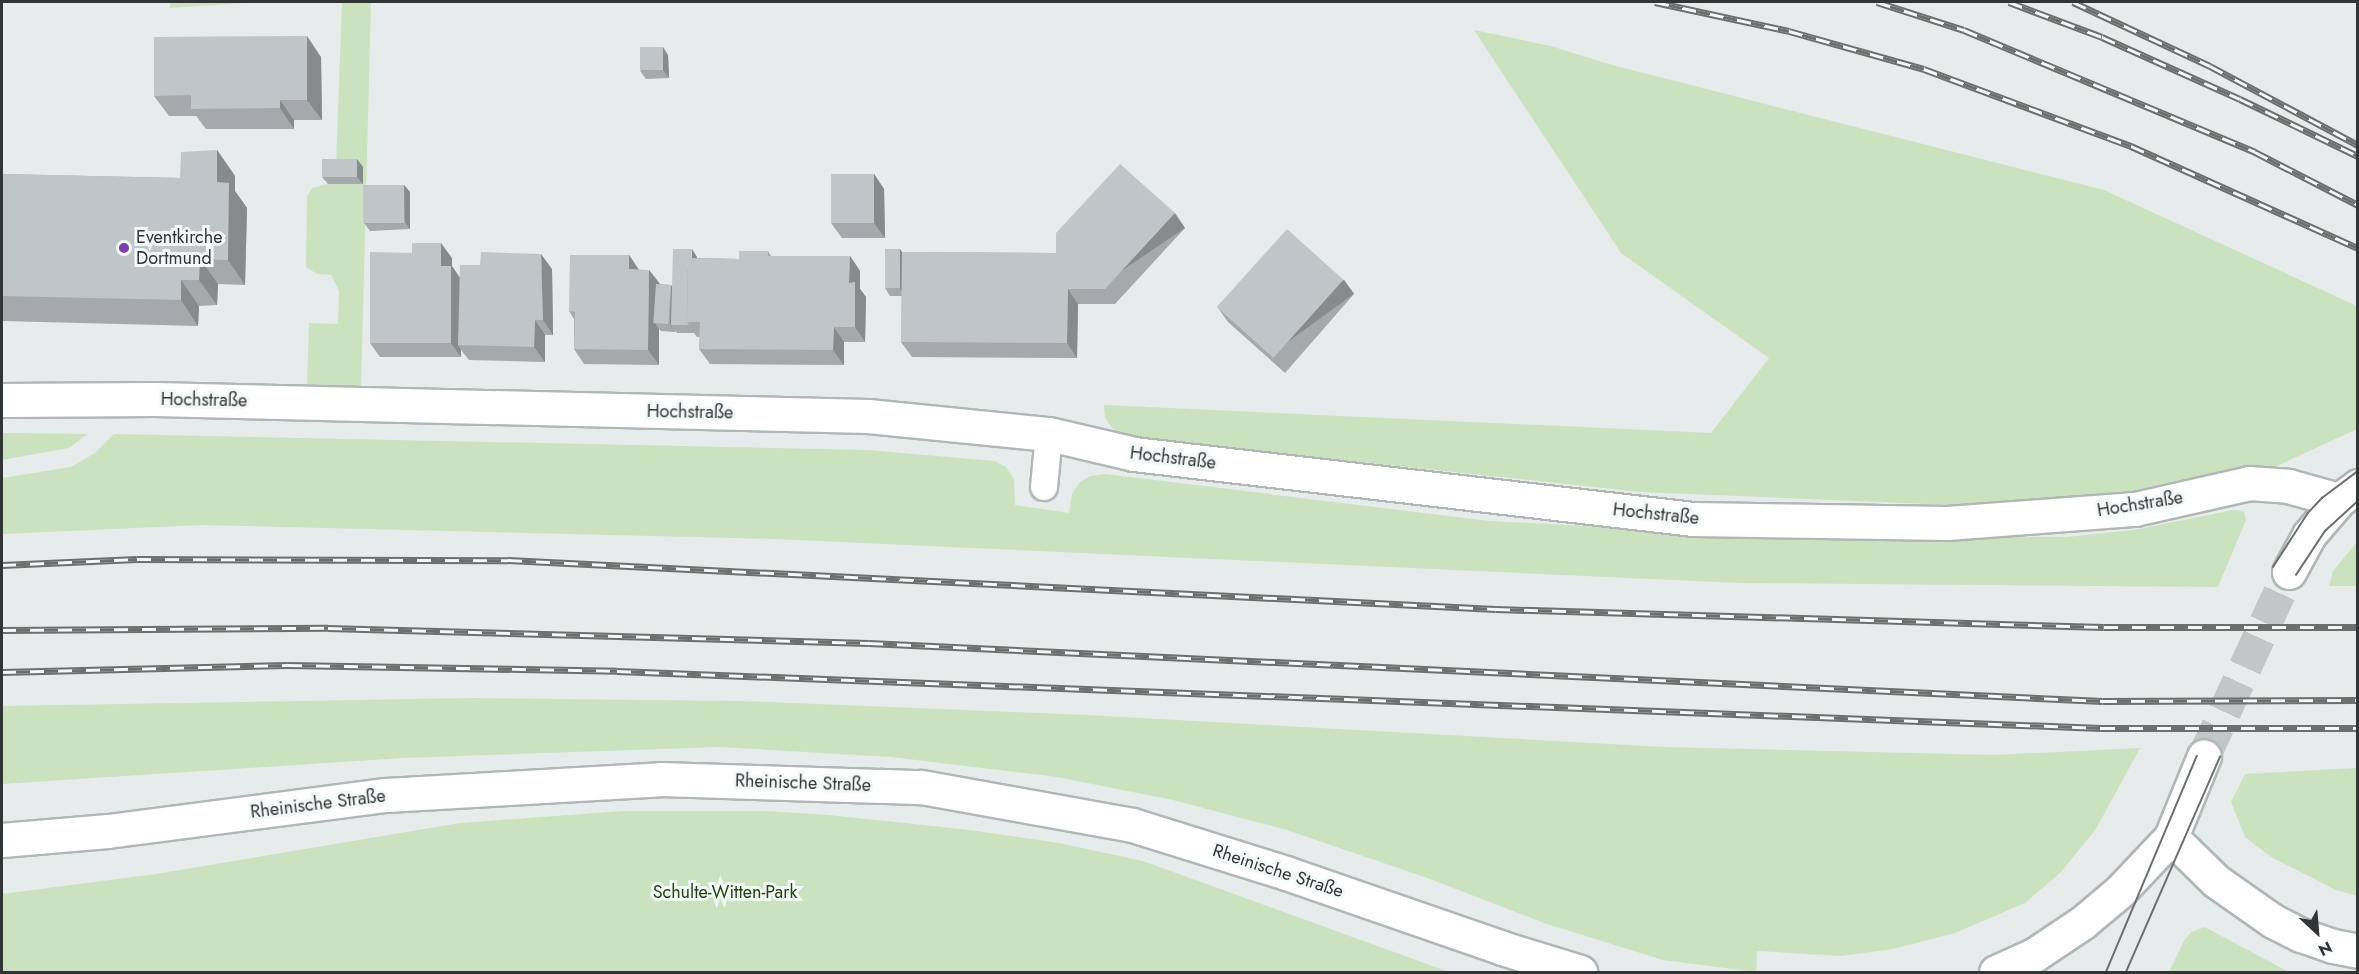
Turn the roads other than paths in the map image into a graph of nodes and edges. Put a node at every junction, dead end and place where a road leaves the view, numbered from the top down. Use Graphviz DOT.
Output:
graph roads {
  1 [pos="2,400"];
  2 [pos="1049,434"];
  3 [pos="1044,487"];
  4 [pos="2348,493"];
  5 [pos="2289,572"];
  6 [pos="2204,756"];
  7 [pos="2170,837"];
  8 [pos="2,840"];
  9 [pos="2358,951"];
  10 [pos="1580,972"];
  11 [pos="1996,972"];
  1 -- 2 [label="street, Hochstraße"];
  2 -- 3 [label="lane"];
  2 -- 4 [label="street, Hochstraße"];
  4 -- 5 [label="street"];
  6 -- 7 [label="street"];
  7 -- 9 [label="street"];
  7 -- 11 [label="street"];
  8 -- 10 [label="street, Rheinische Straße"];
}
